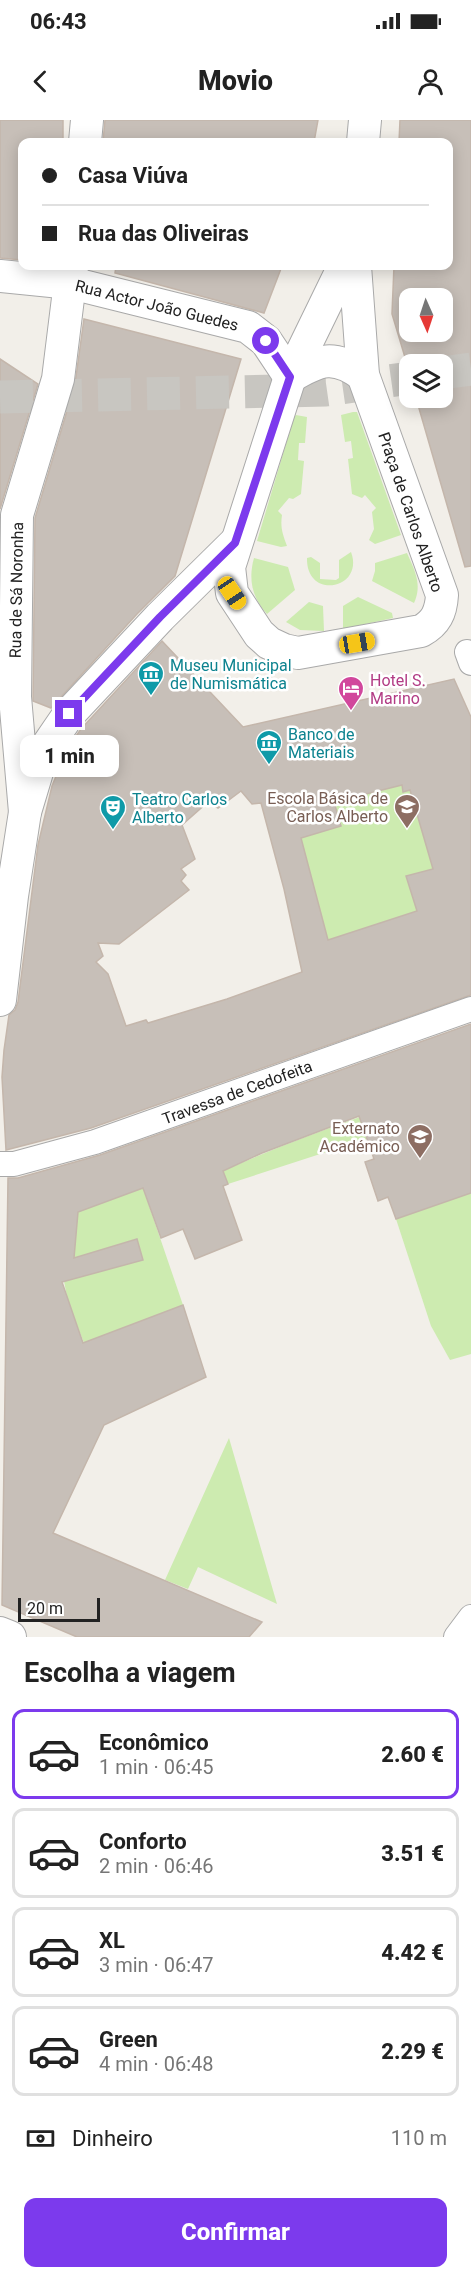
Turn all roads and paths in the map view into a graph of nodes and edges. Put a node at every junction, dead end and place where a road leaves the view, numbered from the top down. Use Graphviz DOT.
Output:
graph roads {
  1 [pos="87,120"];
  2 [pos="365,120"];
  3 [pos="85,138"];
  4 [pos="363,138"];
  5 [pos="342,270"];
  6 [pos="355,270"];
  7 [pos="72,274"];
  8 [pos="0,276"];
  9 [pos="363,375"];
  10 [pos="290,377"];
  11 [pos="235,543"];
  12 [pos="26,812"];
  13 [pos="0,1000"];
  14 [pos="471,1009"];
  15 [pos="0,1164"];
  16 [pos="471,1617"];
  17 [pos="0,1633"];
  18 [pos="10,1637"];
  19 [pos="456,1637"];
  1 -- 3 [label="street"];
  2 -- 4 [label="street"];
  5 -- 10 [label="street, Praça de Carlos Alberto"];
  6 -- 9 [label="street, Praça de Carlos Alberto"];
  7 -- 8 [label="street, Rua Actor João Guedes"];
  7 -- 10 [label="street, Rua Actor João Guedes"];
  7 -- 12 [label="street, Rua de Sá Noronha"];
  9 -- 10 [label="street"];
  9 -- 11 [label="street, Praça de Carlos Alberto"];
  10 -- 11 [label="street, Praça de Carlos Alberto"];
  11 -- 12 [label="street"];
  12 -- 13 [label="street"];
  14 -- 15 [label="street, Travessa de Cedofeita"];
  16 -- 19 [label="street"];
  17 -- 18 [label="street"];
}
